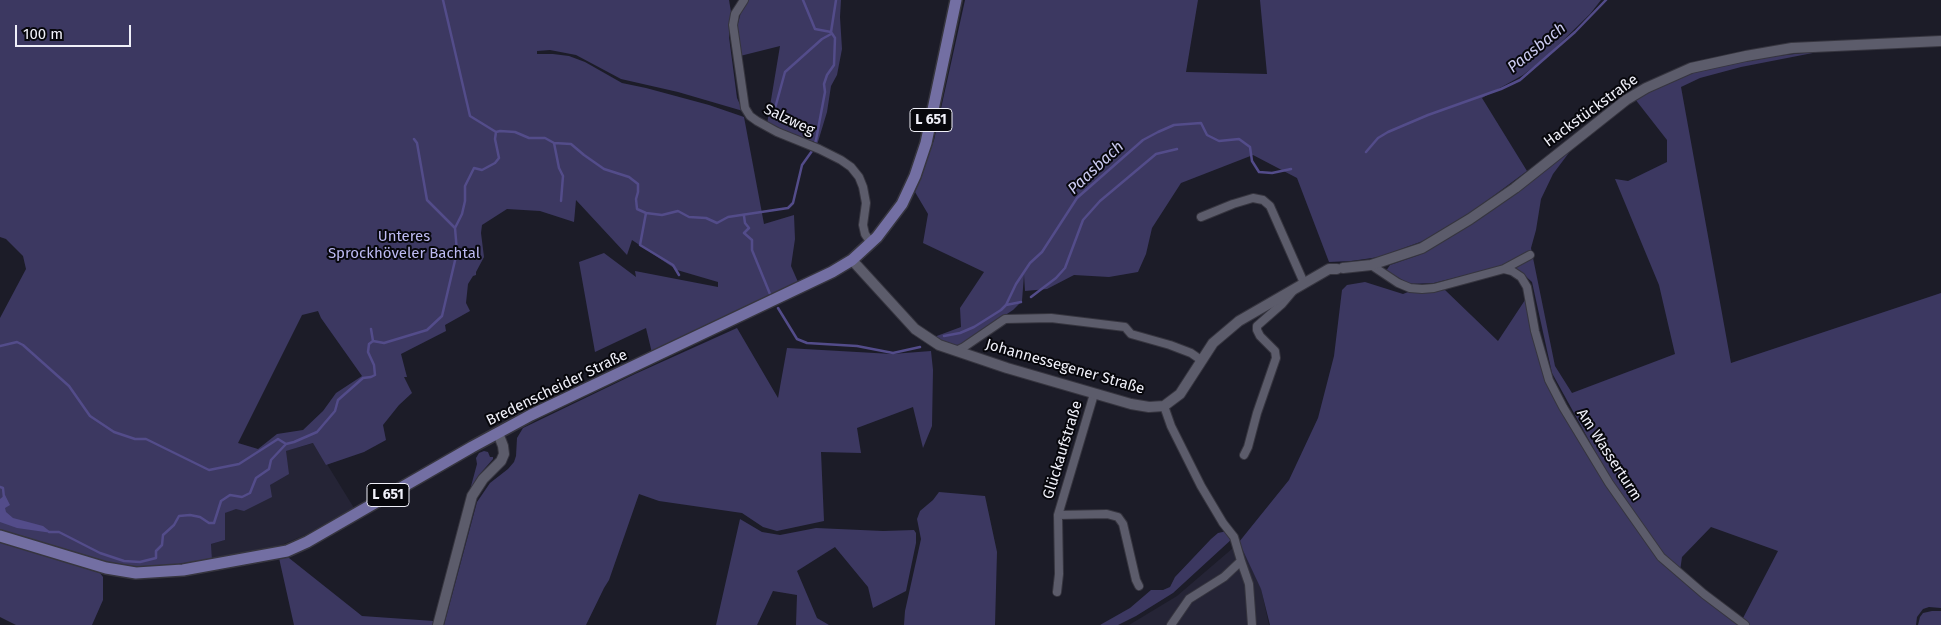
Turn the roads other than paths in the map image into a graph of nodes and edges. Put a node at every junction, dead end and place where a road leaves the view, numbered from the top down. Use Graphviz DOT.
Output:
graph roads {
  1 [pos="744,0"];
  2 [pos="956,0"];
  3 [pos="1941,41"];
  4 [pos="1201,217"];
  5 [pos="871,243"];
  6 [pos="1530,256"];
  7 [pos="852,260"];
  8 [pos="1371,265"];
  9 [pos="1504,269"];
  10 [pos="1300,285"];
  11 [pos="956,351"];
  12 [pos="1201,360"];
  13 [pos="1094,394"];
  14 [pos="1164,406"];
  15 [pos="498,433"];
  16 [pos="1244,455"];
  17 [pos="1058,515"];
  18 [pos="0,536"];
  19 [pos="1241,561"];
  20 [pos="1139,586"];
  21 [pos="1057,592"];
  22 [pos="438,625"];
  23 [pos="1171,625"];
  24 [pos="1252,625"];
  25 [pos="1745,625"];
  1 -- 5 [label="street, Salzweg"];
  2 -- 5 [label="main road, Bredenscheider Straße / L 651"];
  3 -- 8 [label="street, Hackstückstraße"];
  4 -- 10 [label="street"];
  5 -- 7 [label="main road, Bredenscheider Straße / L 651"];
  6 -- 9 [label="street"];
  7 -- 11 [label="street, Johannessegener Straße"];
  7 -- 15 [label="main road, Bredenscheider Straße / L 651"];
  8 -- 9 [label="street"];
  8 -- 10 [label="street, Hackstückstraße"];
  9 -- 25 [label="street, Am Wasserturm"];
  10 -- 12 [label="street, Hackstückstraße"];
  10 -- 16 [label="street"];
  11 -- 12 [label="street"];
  11 -- 13 [label="street, Johannessegener Straße"];
  12 -- 14 [label="street, Hackstückstraße"];
  13 -- 14 [label="street, Johannessegener Straße"];
  13 -- 17 [label="street, Glückaufstraße"];
  14 -- 19 [label="street"];
  15 -- 18 [label="main road, Bredenscheider Straße / L 651"];
  15 -- 22 [label="street"];
  17 -- 20 [label="street, Glückaufstraße"];
  17 -- 21 [label="street, Glückaufstraße"];
  19 -- 23 [label="street"];
  19 -- 24 [label="street"];
}
